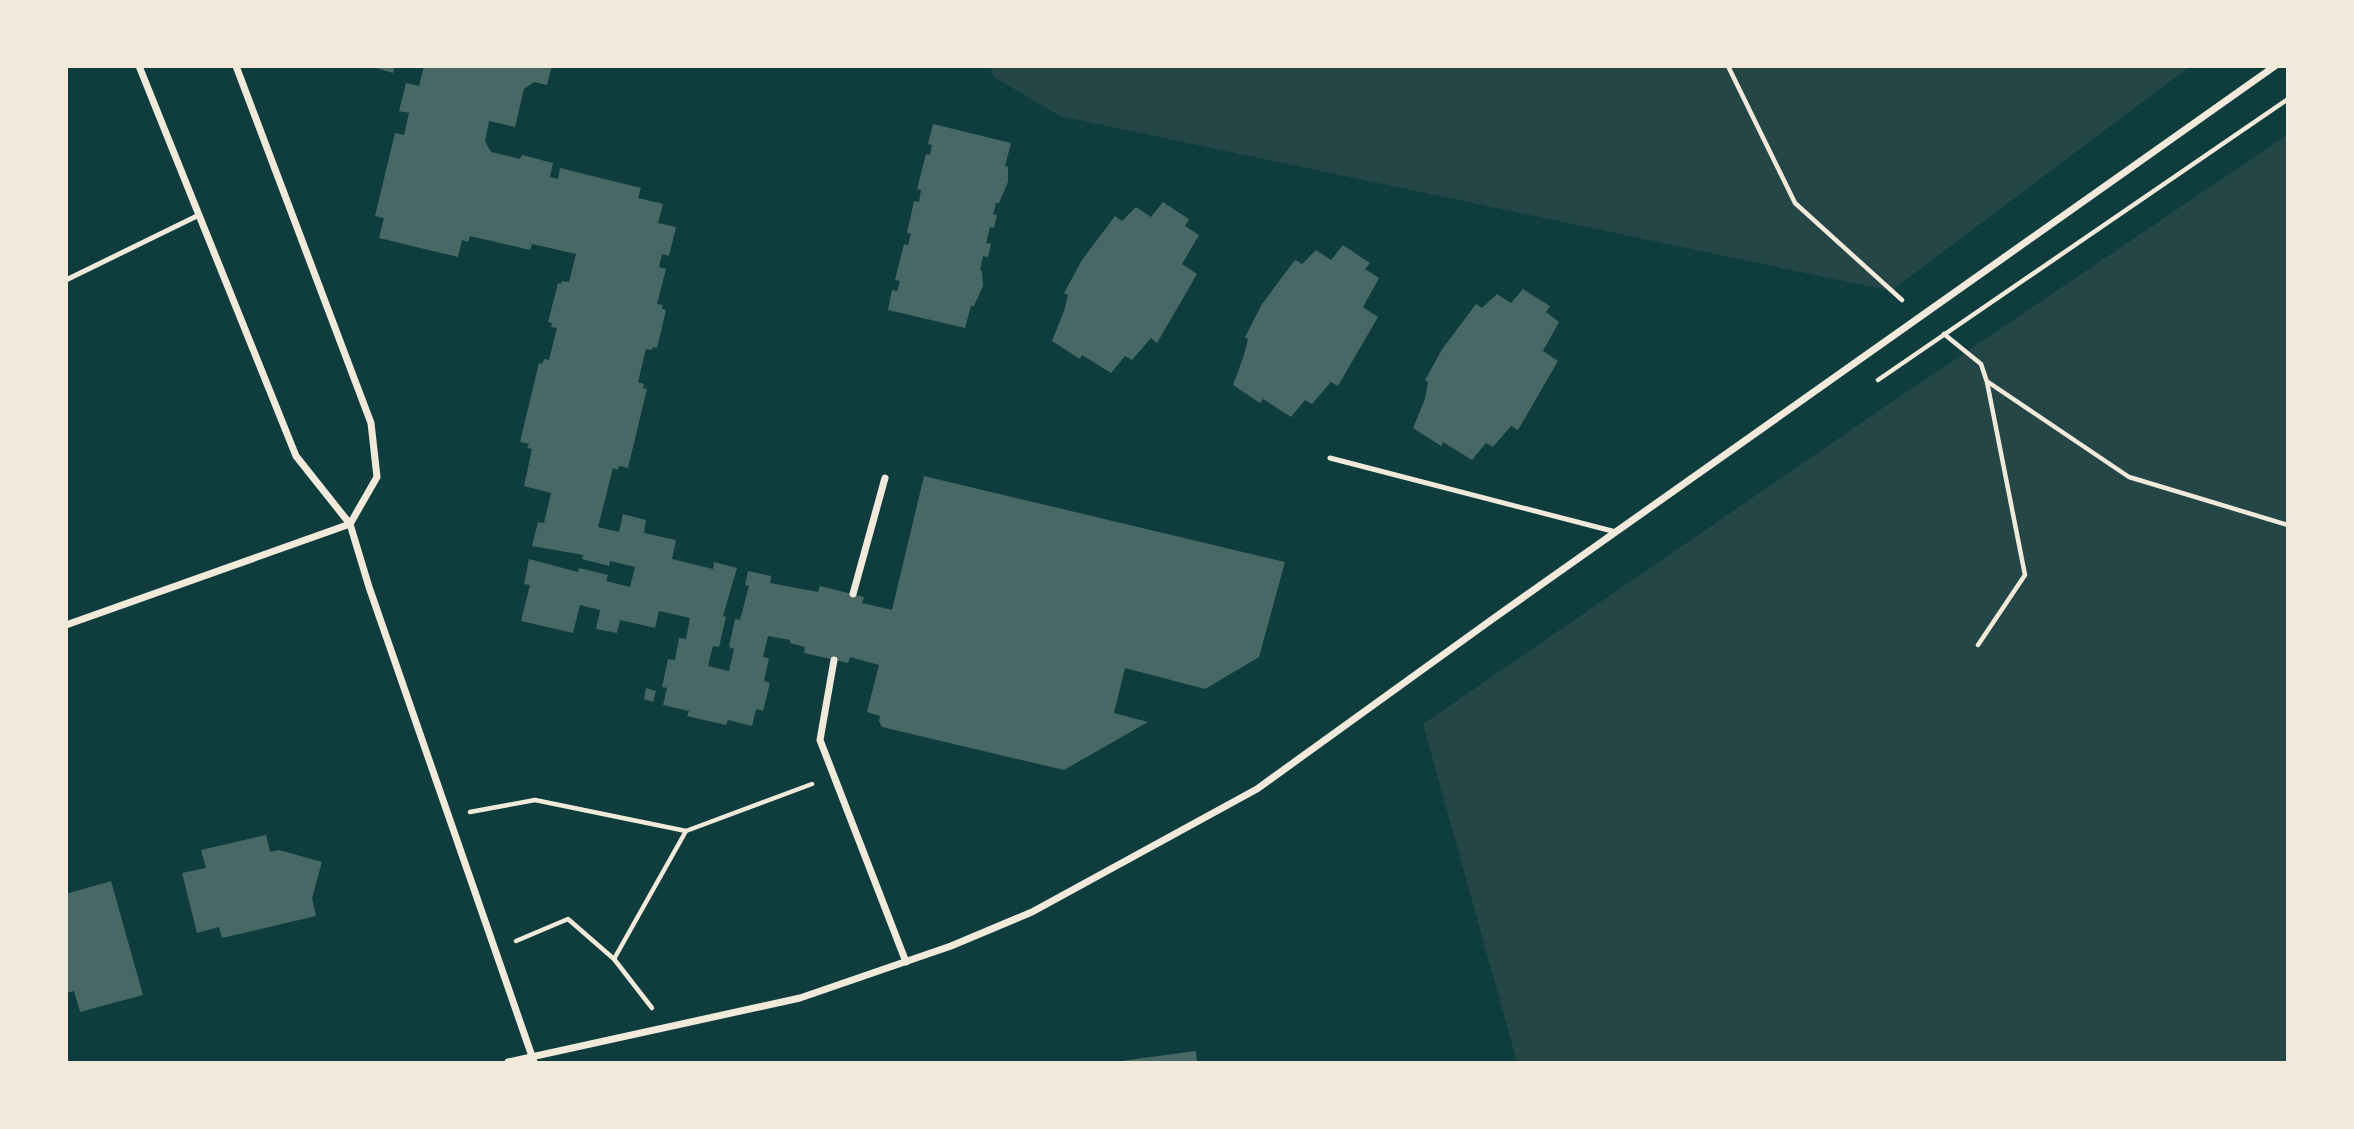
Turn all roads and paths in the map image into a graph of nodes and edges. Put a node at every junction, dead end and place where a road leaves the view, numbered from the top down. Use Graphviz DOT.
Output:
graph roads {
  1 [pos="139,66"];
  2 [pos="236,66"];
  3 [pos="1728,66"];
  4 [pos="2275,66"];
  5 [pos="199,215"];
  6 [pos="66,280"];
  7 [pos="1923,316"];
  8 [pos="1987,382"];
  9 [pos="1329,458"];
  10 [pos="885,478"];
  11 [pos="350,524"];
  12 [pos="2287,525"];
  13 [pos="1616,532"];
  14 [pos="853,594"];
  15 [pos="66,625"];
  16 [pos="1978,645"];
  17 [pos="834,660"];
  18 [pos="834,776"];
  19 [pos="448,816"];
  20 [pos="686,831"];
  21 [pos="495,950"];
  22 [pos="614,959"];
  23 [pos="906,961"];
  24 [pos="668,1027"];
  25 [pos="534,1060"];
  26 [pos="508,1062"];
  1 -- 5 [label="street"];
  2 -- 11 [label="street"];
  3 -- 7 [label="path"];
  4 -- 7 [label="street"];
  5 -- 6 [label="lane"];
  5 -- 11 [label="street"];
  7 -- 8 [label="path"];
  7 -- 13 [label="street"];
  8 -- 12 [label="path"];
  8 -- 16 [label="path"];
  9 -- 13 [label="lane"];
  10 -- 14 [label="street"];
  11 -- 15 [label="street"];
  11 -- 19 [label="street"];
  13 -- 23 [label="street"];
  17 -- 18 [label="street"];
  18 -- 20 [label="path"];
  18 -- 23 [label="street"];
  19 -- 20 [label="path"];
  19 -- 21 [label="street"];
  20 -- 22 [label="path"];
  21 -- 22 [label="path"];
  21 -- 25 [label="street"];
  22 -- 24 [label="path"];
  23 -- 24 [label="street"];
  24 -- 25 [label="street"];
  25 -- 26 [label="street"];
}
